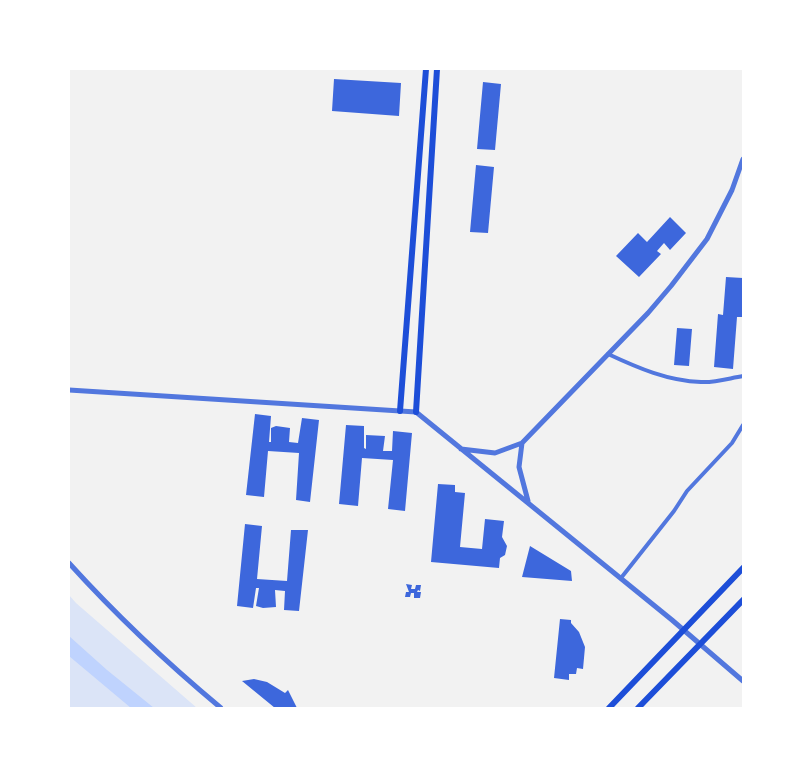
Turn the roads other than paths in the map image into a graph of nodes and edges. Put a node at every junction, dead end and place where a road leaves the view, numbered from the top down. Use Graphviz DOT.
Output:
graph roads {
  1 [pos="426,69"];
  2 [pos="437,69"];
  3 [pos="743,159"];
  4 [pos="608,354"];
  5 [pos="743,376"];
  6 [pos="69,390"];
  7 [pos="400,411"];
  8 [pos="416,412"];
  9 [pos="743,425"];
  10 [pos="522,443"];
  11 [pos="459,448"];
  12 [pos="528,503"];
  13 [pos="69,563"];
  14 [pos="743,568"];
  15 [pos="621,578"];
  16 [pos="743,600"];
  17 [pos="683,630"];
  18 [pos="700,645"];
  19 [pos="743,681"];
  20 [pos="221,708"];
  21 [pos="609,708"];
  22 [pos="638,708"];
  1 -- 7 [label="main road"];
  2 -- 8 [label="main road"];
  3 -- 4 [label="street"];
  4 -- 5 [label="street"];
  4 -- 10 [label="street"];
  6 -- 7 [label="street"];
  7 -- 8 [label="street"];
  8 -- 11 [label="street"];
  9 -- 15 [label="street"];
  10 -- 11 [label="street"];
  10 -- 12 [label="street"];
  11 -- 12 [label="street"];
  12 -- 15 [label="street"];
  13 -- 20 [label="street"];
  14 -- 17 [label="main road"];
  15 -- 17 [label="street"];
  16 -- 18 [label="main road"];
  17 -- 18 [label="street"];
  17 -- 21 [label="main road"];
  18 -- 19 [label="street"];
  18 -- 22 [label="main road"];
}
